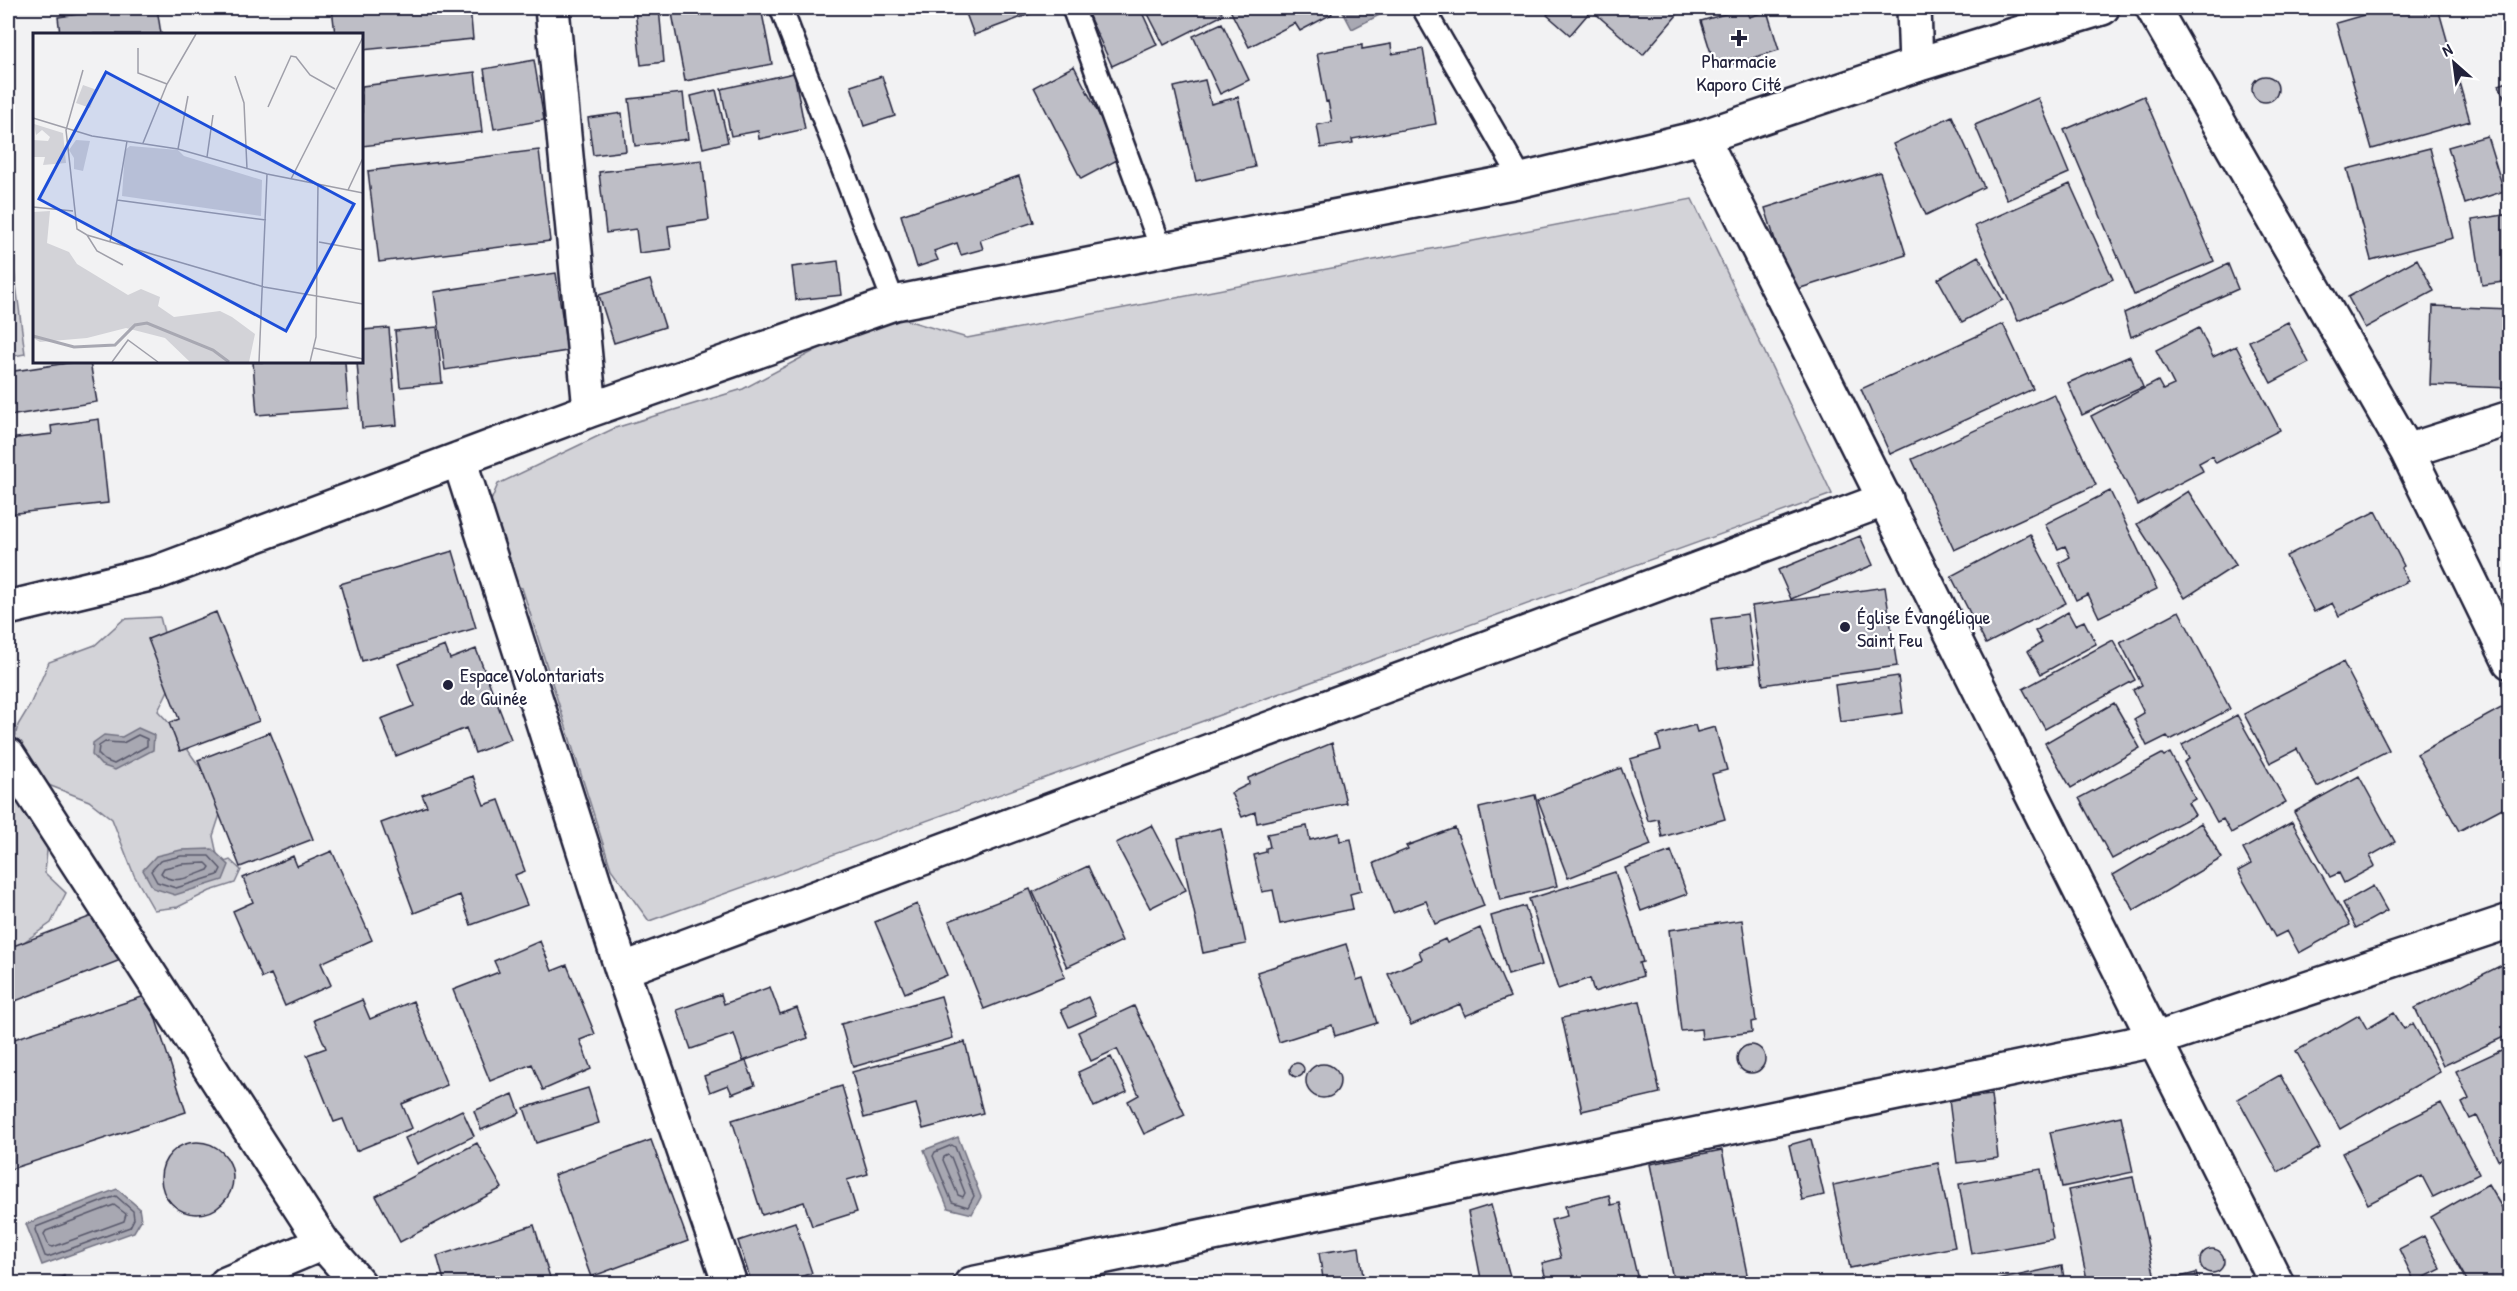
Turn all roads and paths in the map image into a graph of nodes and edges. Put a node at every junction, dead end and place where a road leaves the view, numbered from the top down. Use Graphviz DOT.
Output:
graph roads {
  1 [pos="552,8"];
  2 [pos="781,8"];
  3 [pos="1073,8"];
  4 [pos="1423,8"];
  5 [pos="1914,8"];
  6 [pos="2102,8"];
  7 [pos="2153,8"];
  8 [pos="1916,65"];
  9 [pos="1702,136"];
  10 [pos="1522,180"];
  11 [pos="1162,251"];
  12 [pos="894,303"];
  13 [pos="590,410"];
  14 [pos="2510,418"];
  15 [pos="2407,451"];
  16 [pos="459,459"];
  17 [pos="1886,499"];
  18 [pos="8,608"];
  19 [pos="2510,662"];
  20 [pos="8,755"];
  21 [pos="2510,921"];
  22 [pos="622,970"];
  23 [pos="2154,1040"];
  24 [pos="323,1243"];
  25 [pos="226,1284"];
  26 [pos="359,1284"];
  27 [pos="730,1284"];
  28 [pos="971,1284"];
  29 [pos="2277,1284"];
  1 -- 13 [label="street"];
  2 -- 12 [label="lane"];
  3 -- 11 [label="lane"];
  4 -- 10 [label="lane"];
  5 -- 8 [label="street"];
  6 -- 8 [label="street"];
  7 -- 15 [label="street"];
  8 -- 9 [label="street"];
  9 -- 10 [label="street"];
  9 -- 17 [label="street"];
  10 -- 11 [label="street"];
  11 -- 12 [label="street"];
  12 -- 13 [label="street"];
  13 -- 16 [label="street"];
  14 -- 15 [label="street"];
  15 -- 19 [label="street"];
  16 -- 18 [label="street"];
  16 -- 22 [label="street"];
  17 -- 22 [label="street"];
  17 -- 23 [label="street"];
  20 -- 24 [label="street"];
  21 -- 23 [label="street"];
  22 -- 27 [label="street"];
  23 -- 28 [label="street"];
  23 -- 29 [label="street"];
  24 -- 25 [label="street"];
  24 -- 26 [label="street"];
}
